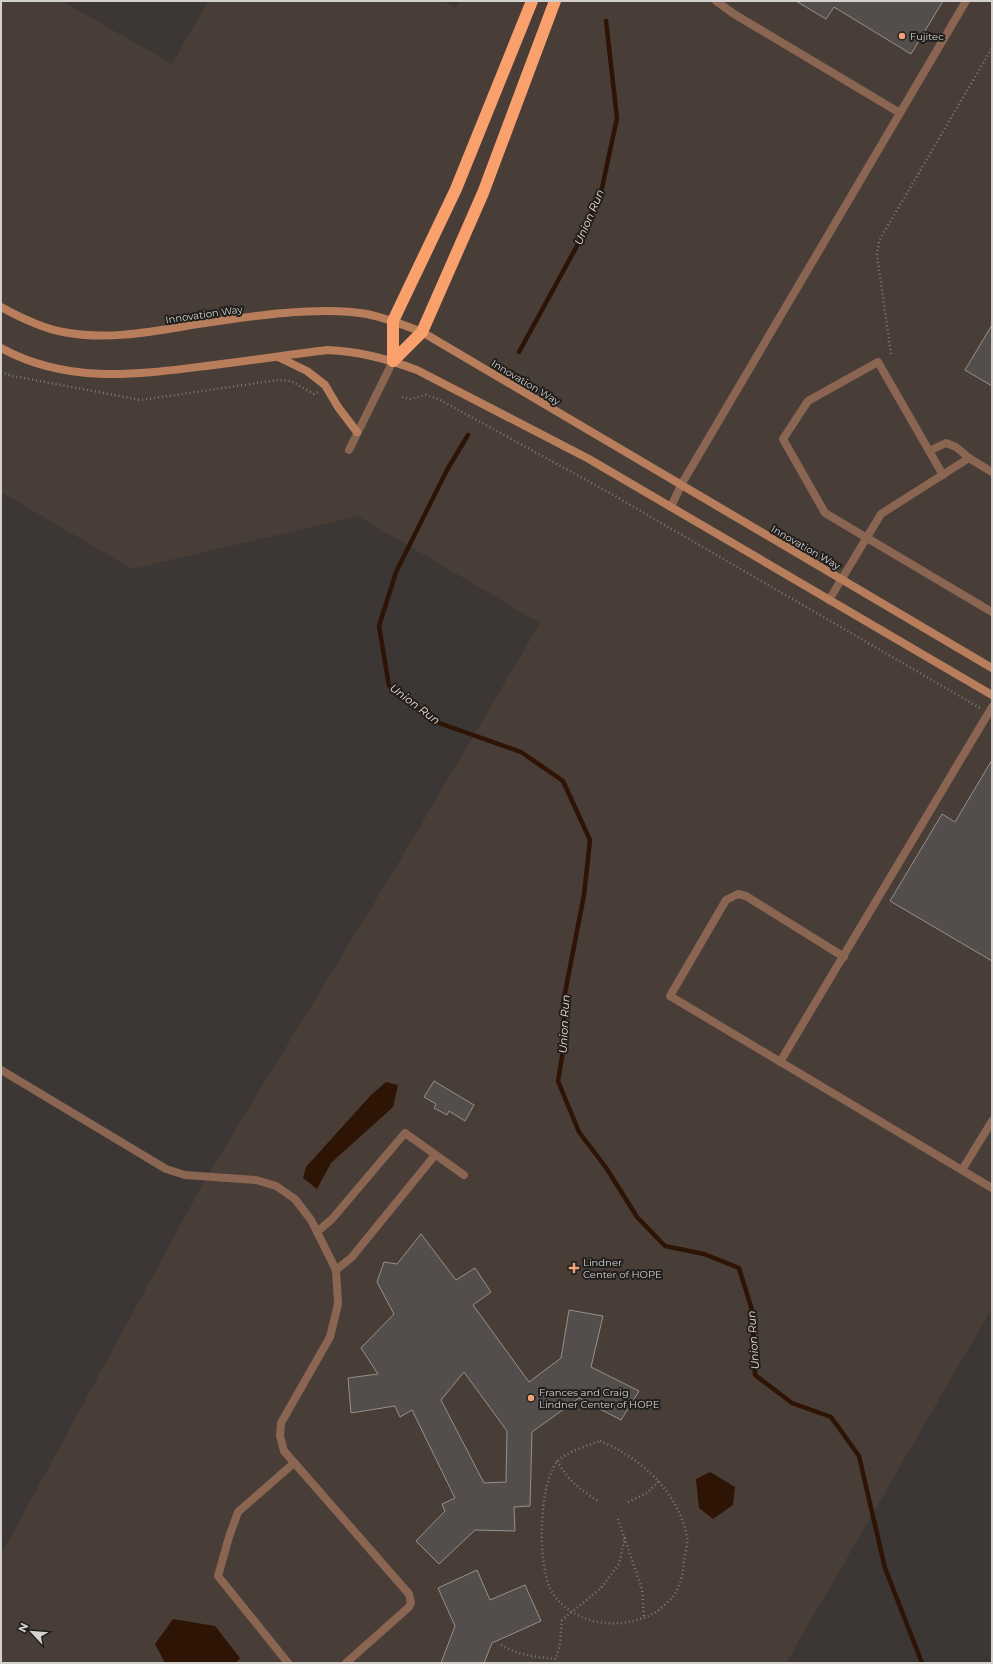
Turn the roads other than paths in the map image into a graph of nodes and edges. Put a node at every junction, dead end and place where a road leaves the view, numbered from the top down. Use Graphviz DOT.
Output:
graph roads {
  1 [pos="532,1"];
  2 [pos="556,1"];
  3 [pos="716,1"];
  4 [pos="966,1"];
  5 [pos="900,112"];
  6 [pos="1,307"];
  7 [pos="393,321"];
  8 [pos="422,332"];
  9 [pos="1,348"];
  10 [pos="277,357"];
  11 [pos="393,361"];
  12 [pos="358,432"];
  13 [pos="349,450"];
  14 [pos="929,451"];
  15 [pos="969,458"];
  16 [pos="992,472"];
  17 [pos="942,475"];
  18 [pos="681,485"];
  19 [pos="671,507"];
  20 [pos="867,538"];
  21 [pos="842,579"];
  22 [pos="829,600"];
  23 [pos="992,612"];
  24 [pos="992,668"];
  25 [pos="992,695"];
  26 [pos="990,710"];
  27 [pos="844,957"];
  28 [pos="780,1062"];
  29 [pos="1,1070"];
  30 [pos="992,1121"];
  31 [pos="435,1155"];
  32 [pos="962,1170"];
  33 [pos="464,1175"];
  34 [pos="992,1188"];
  35 [pos="317,1232"];
  36 [pos="336,1270"];
  37 [pos="294,1463"];
  38 [pos="288,1663"];
  39 [pos="346,1663"];
  1 -- 7 [label="highway"];
  2 -- 8 [label="highway"];
  3 -- 5 [label="street"];
  4 -- 5 [label="street"];
  5 -- 18 [label="street"];
  6 -- 7 [label="main road, Innovation Way"];
  7 -- 8 [label="main road, Innovation Way"];
  7 -- 11 [label="highway"];
  8 -- 11 [label="highway"];
  8 -- 18 [label="main road, Innovation Way"];
  9 -- 10 [label="main road"];
  10 -- 11 [label="main road"];
  10 -- 12 [label="main road"];
  11 -- 12 [label="street"];
  11 -- 19 [label="main road"];
  12 -- 13 [label="street"];
  14 -- 15 [label="street"];
  14 -- 17 [label="street"];
  14 -- 20 [label="street"];
  15 -- 16 [label="street"];
  15 -- 17 [label="street"];
  17 -- 20 [label="street"];
  18 -- 19 [label="street"];
  18 -- 21 [label="main road, Innovation Way"];
  19 -- 22 [label="main road"];
  20 -- 21 [label="street"];
  20 -- 23 [label="street"];
  21 -- 22 [label="street"];
  21 -- 24 [label="main road, Innovation Way"];
  22 -- 25 [label="main road"];
  26 -- 27 [label="street"];
  27 -- 28 [label="street"];
  27 -- 28 [label="street"];
  28 -- 32 [label="street"];
  29 -- 35 [label="street"];
  30 -- 32 [label="street"];
  31 -- 33 [label="street"];
  31 -- 35 [label="street"];
  31 -- 36 [label="street"];
  32 -- 34 [label="street"];
  35 -- 36 [label="street"];
  36 -- 37 [label="street"];
  37 -- 38 [label="street"];
  37 -- 39 [label="street"];
}
